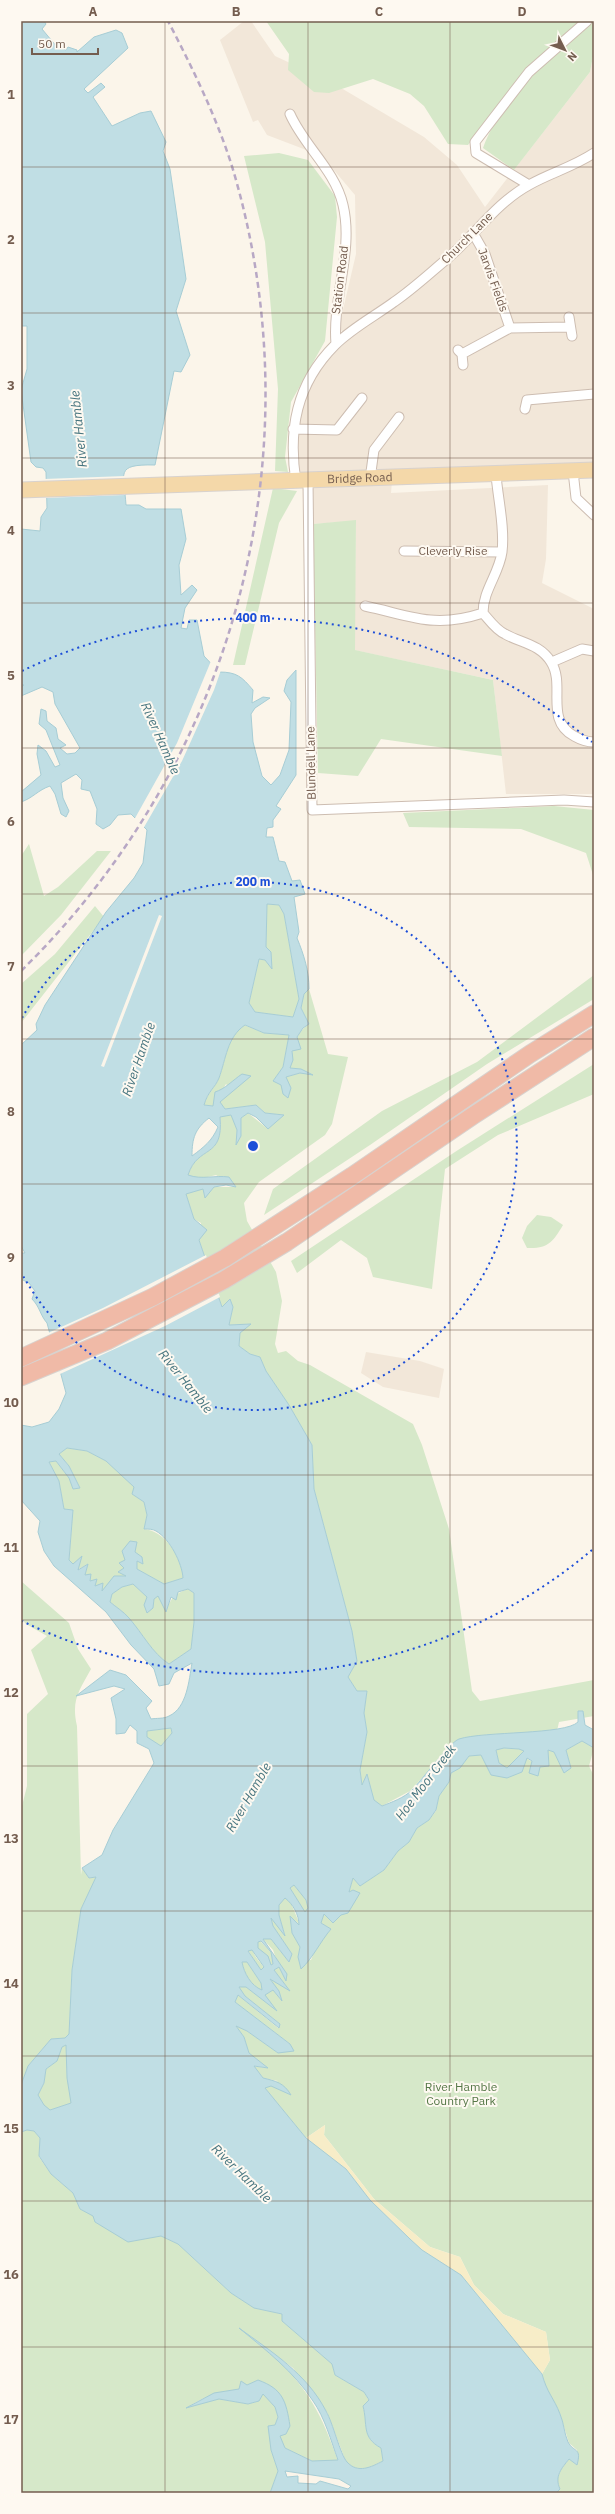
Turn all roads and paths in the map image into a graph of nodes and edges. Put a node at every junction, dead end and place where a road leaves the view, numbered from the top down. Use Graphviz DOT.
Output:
graph roads {
  1 [pos="587,21"];
  2 [pos="290,114"];
  3 [pos="594,153"];
  4 [pos="528,185"];
  5 [pos="473,233"];
  6 [pos="510,328"];
  7 [pos="572,336"];
  8 [pos="336,344"];
  9 [pos="463,365"];
  10 [pos="594,394"];
  11 [pos="362,398"];
  12 [pos="525,409"];
  13 [pos="400,417"];
  14 [pos="293,429"];
  15 [pos="594,470"];
  16 [pos="573,471"];
  17 [pos="496,475"];
  18 [pos="370,479"];
  19 [pos="302,482"];
  20 [pos="21,490"];
  21 [pos="594,515"];
  22 [pos="404,551"];
  23 [pos="502,552"];
  24 [pos="365,606"];
  25 [pos="483,613"];
  26 [pos="594,651"];
  27 [pos="552,662"];
  28 [pos="594,742"];
  29 [pos="594,802"];
  30 [pos="594,1014"];
  31 [pos="594,1037"];
  32 [pos="21,1358"];
  33 [pos="21,1377"];
  1 -- 4 [label="street"];
  2 -- 8 [label="street, Station Road"];
  3 -- 4 [label="street, Church Lane"];
  4 -- 5 [label="street, Church Lane"];
  5 -- 6 [label="street, Jarvis Fields"];
  5 -- 8 [label="street, Church Lane"];
  6 -- 7 [label="street, Jarvis Fields"];
  6 -- 9 [label="street, Jarvis Fields"];
  8 -- 14 [label="street, Church Lane"];
  10 -- 12 [label="street"];
  11 -- 14 [label="street"];
  13 -- 18 [label="street"];
  14 -- 19 [label="street, Church Lane"];
  15 -- 16 [label="main road, Bridge Road"];
  16 -- 17 [label="main road, Bridge Road"];
  16 -- 21 [label="street"];
  17 -- 18 [label="main road, Bridge Road"];
  17 -- 23 [label="street, Cleverly Rise"];
  18 -- 19 [label="main road, Bridge Road"];
  19 -- 20 [label="main road, Bridge Road"];
  19 -- 29 [label="street, Blundell Lane"];
  22 -- 23 [label="street, Cleverly Rise"];
  23 -- 25 [label="street, Cleverly Rise"];
  24 -- 25 [label="street"];
  25 -- 27 [label="street"];
  26 -- 27 [label="street"];
  27 -- 28 [label="street"];
  30 -- 32 [label="highway"];
  31 -- 33 [label="highway"];
}
